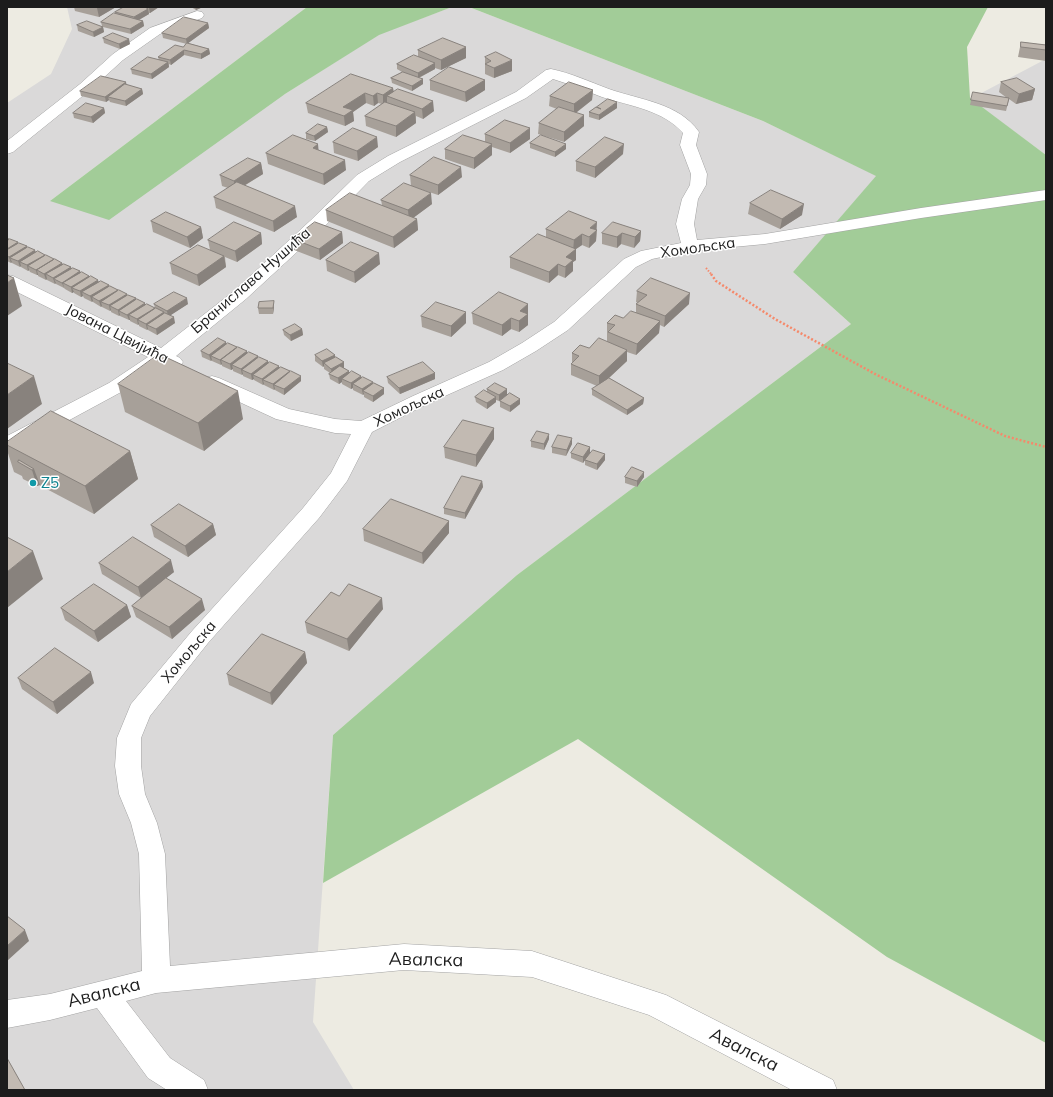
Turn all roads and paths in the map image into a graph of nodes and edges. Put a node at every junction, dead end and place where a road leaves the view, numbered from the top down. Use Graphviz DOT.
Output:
graph roads {
  1 [pos="197,14"];
  2 [pos="7,150"];
  3 [pos="1046,195"];
  4 [pos="690,246"];
  5 [pos="7,280"];
  6 [pos="162,357"];
  7 [pos="364,428"];
  8 [pos="7,445"];
  9 [pos="1046,447"];
  10 [pos="156,980"];
  11 [pos="104,994"];
  12 [pos="7,1014"];
  13 [pos="193,1090"];
  14 [pos="822,1090"];
  1 -- 2 [label="street"];
  3 -- 4 [label="street, Хомољска"];
  4 -- 6 [label="street, Бранислава Нушића"];
  4 -- 7 [label="street, Хомољска"];
  4 -- 9 [label="path"];
  5 -- 6 [label="street, Јована Цвијића"];
  6 -- 7 [label="street, Јована Цвијића"];
  6 -- 8 [label="street, Бранислава Нушића"];
  7 -- 10 [label="street, Хомољска"];
  10 -- 11 [label="street, Авалска"];
  10 -- 14 [label="street, Авалска"];
  11 -- 12 [label="street, Авалска"];
  11 -- 13 [label="street"];
}
